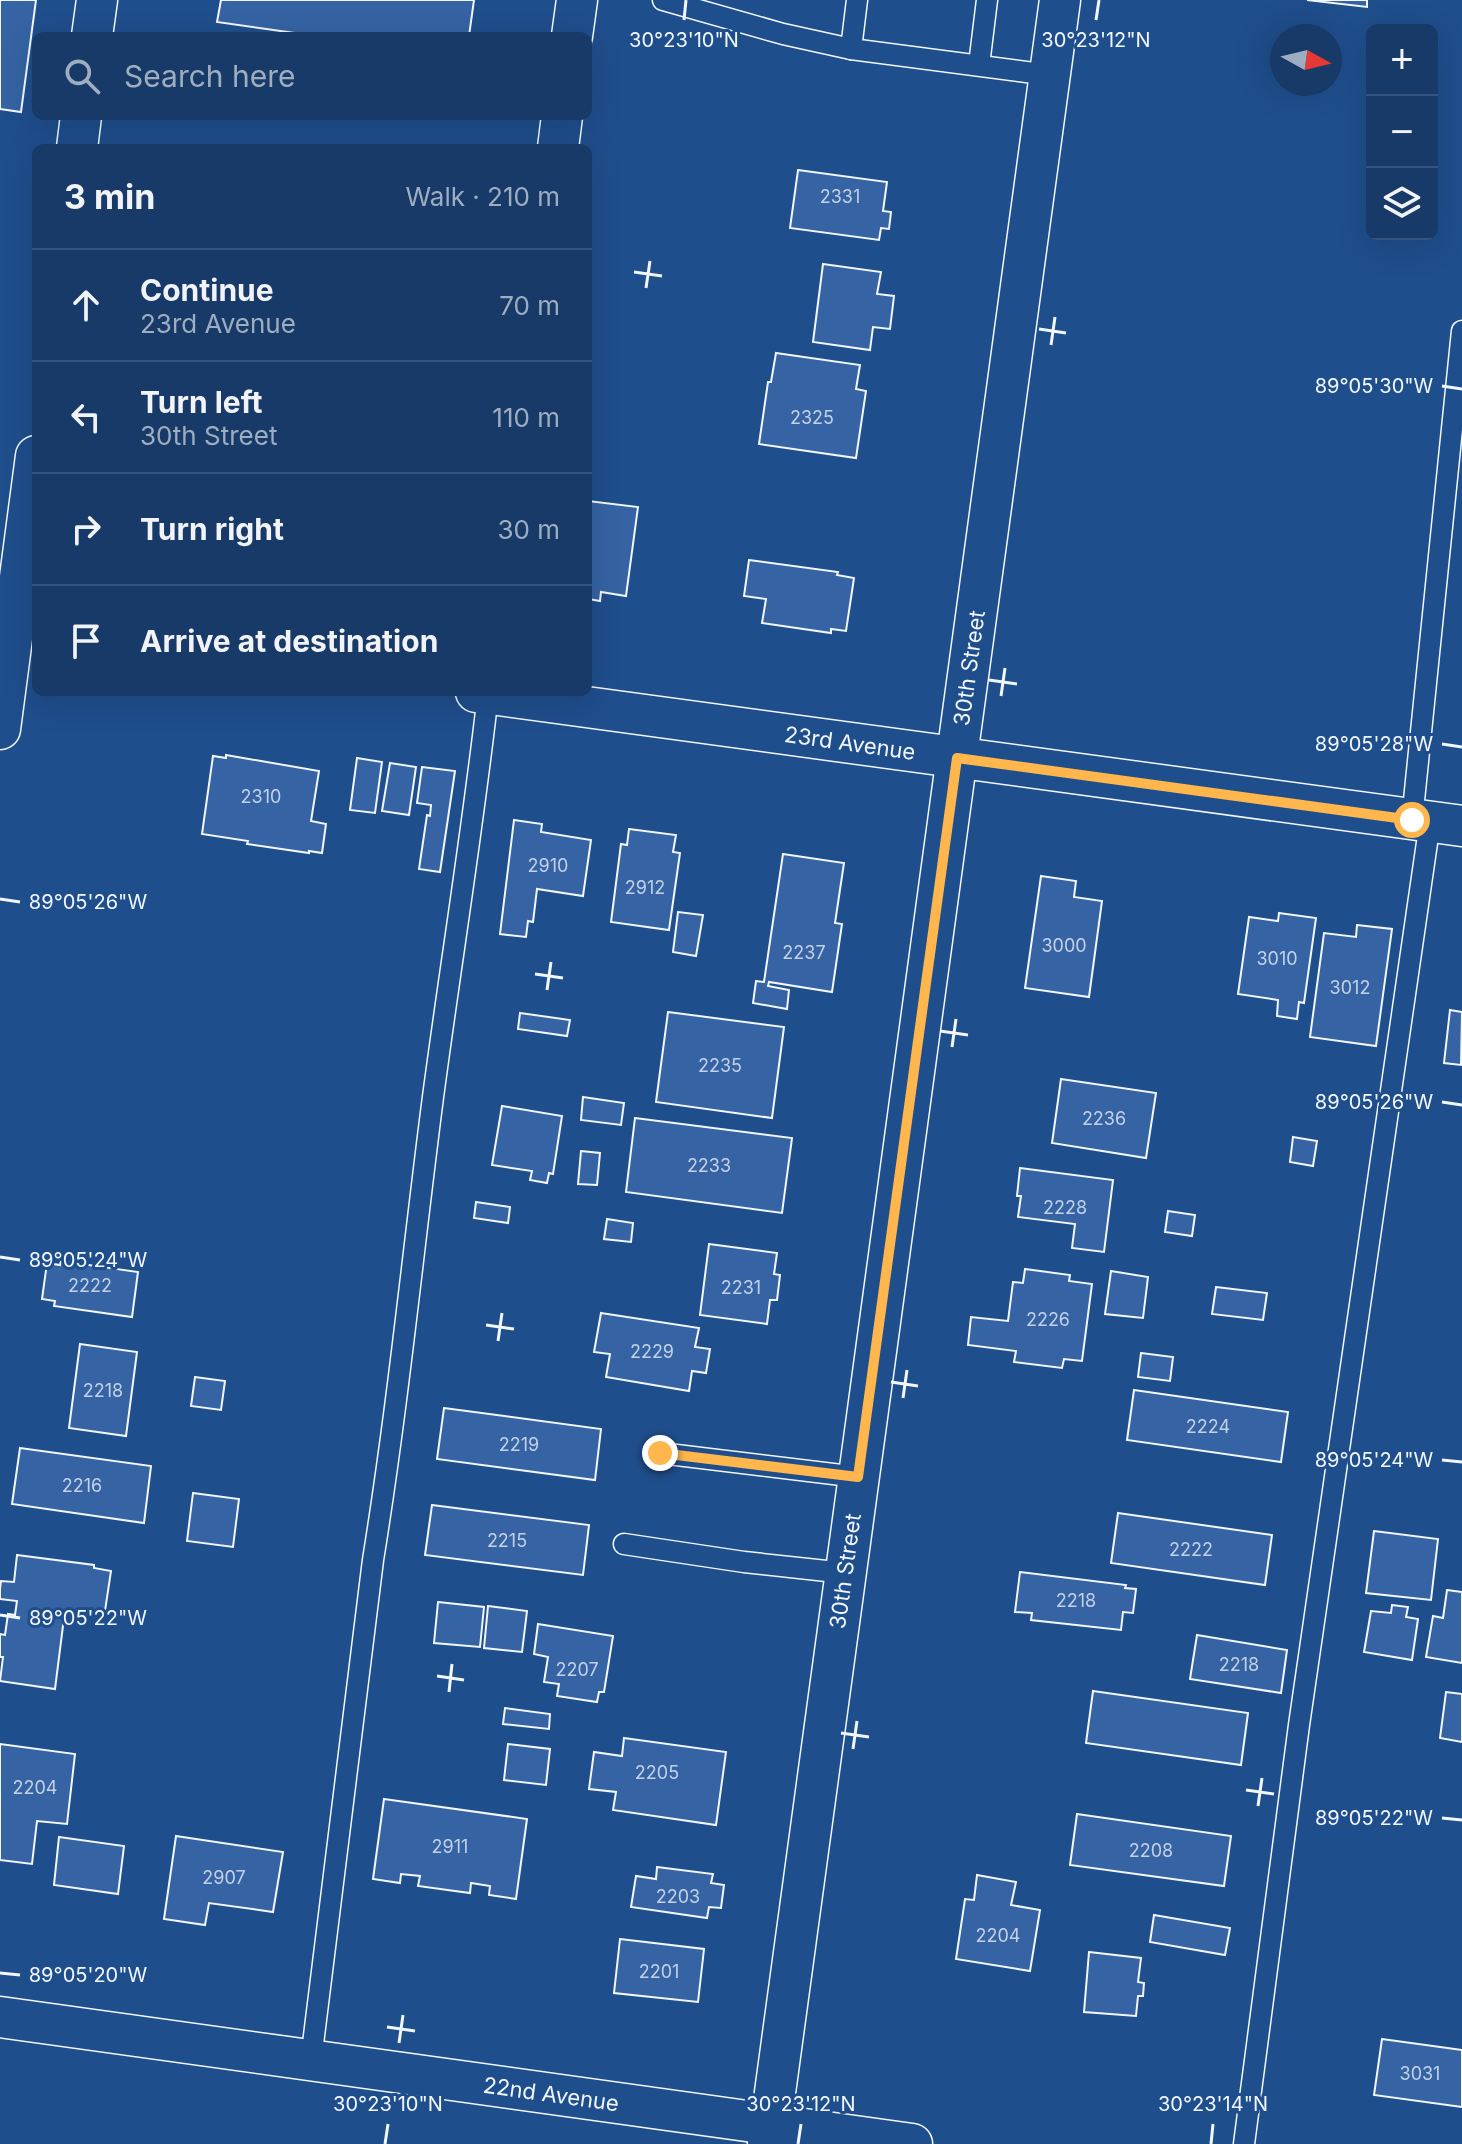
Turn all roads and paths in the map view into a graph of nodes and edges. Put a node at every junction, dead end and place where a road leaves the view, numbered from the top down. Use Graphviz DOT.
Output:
graph roads {
  1 [pos="97,0"];
  2 [pos="577,0"];
  3 [pos="663,0"];
  4 [pos="857,0"];
  5 [pos="987,0"];
  6 [pos="1060,0"];
  7 [pos="93,32"];
  8 [pos="573,32"];
  9 [pos="851,49"];
  10 [pos="979,65"];
  11 [pos="1049,75"];
  12 [pos="80,120"];
  13 [pos="562,120"];
  14 [pos="78,144"];
  15 [pos="558,144"];
  16 [pos="1462,331"];
  17 [pos="32,491"];
  18 [pos="16,630"];
  19 [pos="484,696"];
  20 [pos="506,696"];
  21 [pos="0,729"];
  22 [pos="957,758"];
  23 [pos="1435,823"];
  24 [pos="660,1453"];
  25 [pos="858,1477"];
  26 [pos="624,1544"];
  27 [pos="845,1573"];
  28 [pos="0,2017"];
  29 [pos="311,2060"];
  30 [pos="769,2134"];
  31 [pos="912,2144"];
  32 [pos="1244,2144"];
  1 -- 7 [label="street"];
  2 -- 8 [label="street"];
  3 -- 9 [label="lane"];
  4 -- 9 [label="lane"];
  5 -- 10 [label="lane"];
  6 -- 11 [label="street, 30th Street"];
  9 -- 10 [label="lane"];
  10 -- 11 [label="lane"];
  11 -- 22 [label="street, 30th Street"];
  12 -- 14 [label="street"];
  13 -- 15 [label="street"];
  16 -- 23 [label="lane"];
  17 -- 18 [label="street"];
  18 -- 21 [label="street"];
  19 -- 29 [label="lane"];
  20 -- 22 [label="street, 23rd Avenue"];
  22 -- 23 [label="street, 23rd Avenue"];
  22 -- 25 [label="street, 30th Street"];
  23 -- 32 [label="lane"];
  24 -- 25 [label="lane"];
  25 -- 27 [label="street, 30th Street"];
  26 -- 27 [label="lane"];
  27 -- 30 [label="street, 30th Street"];
  28 -- 29 [label="street, 22nd Avenue"];
  29 -- 30 [label="street, 22nd Avenue"];
  30 -- 31 [label="street, 22nd Avenue"];
}
